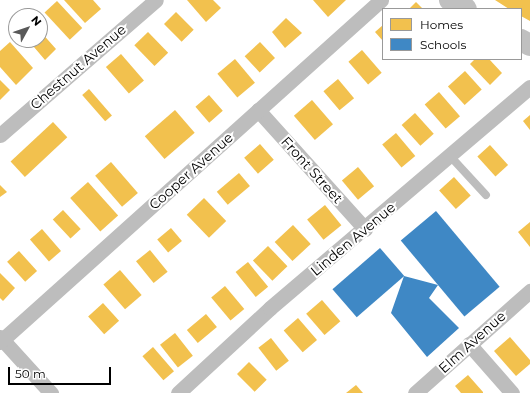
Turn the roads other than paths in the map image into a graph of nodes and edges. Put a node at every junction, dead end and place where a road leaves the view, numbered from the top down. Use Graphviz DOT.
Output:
graph roads {
  1 [pos="156,0"];
  2 [pos="381,0"];
  3 [pos="450,0"];
  4 [pos="464,8"];
  5 [pos="530,87"];
  6 [pos="258,110"];
  7 [pos="0,135"];
  8 [pos="450,156"];
  9 [pos="486,195"];
  10 [pos="365,229"];
  11 [pos="530,291"];
  12 [pos="1,340"];
  13 [pos="469,344"];
  14 [pos="51,393"];
  15 [pos="178,393"];
  16 [pos="415,393"];
  17 [pos="512,393"];
  1 -- 7 [label="street, Chestnut Avenue"];
  2 -- 6 [label="street, Cooper Avenue"];
  3 -- 4 [label="main road"];
  5 -- 8 [label="street, Linden Avenue"];
  6 -- 10 [label="street, Front Street"];
  6 -- 12 [label="street, Cooper Avenue"];
  8 -- 9 [label="lane"];
  8 -- 10 [label="street, Linden Avenue"];
  10 -- 15 [label="street, Linden Avenue"];
  11 -- 13 [label="street, Elm Avenue"];
  12 -- 14 [label="street"];
  13 -- 16 [label="street, Elm Avenue"];
  13 -- 17 [label="street"];
}
